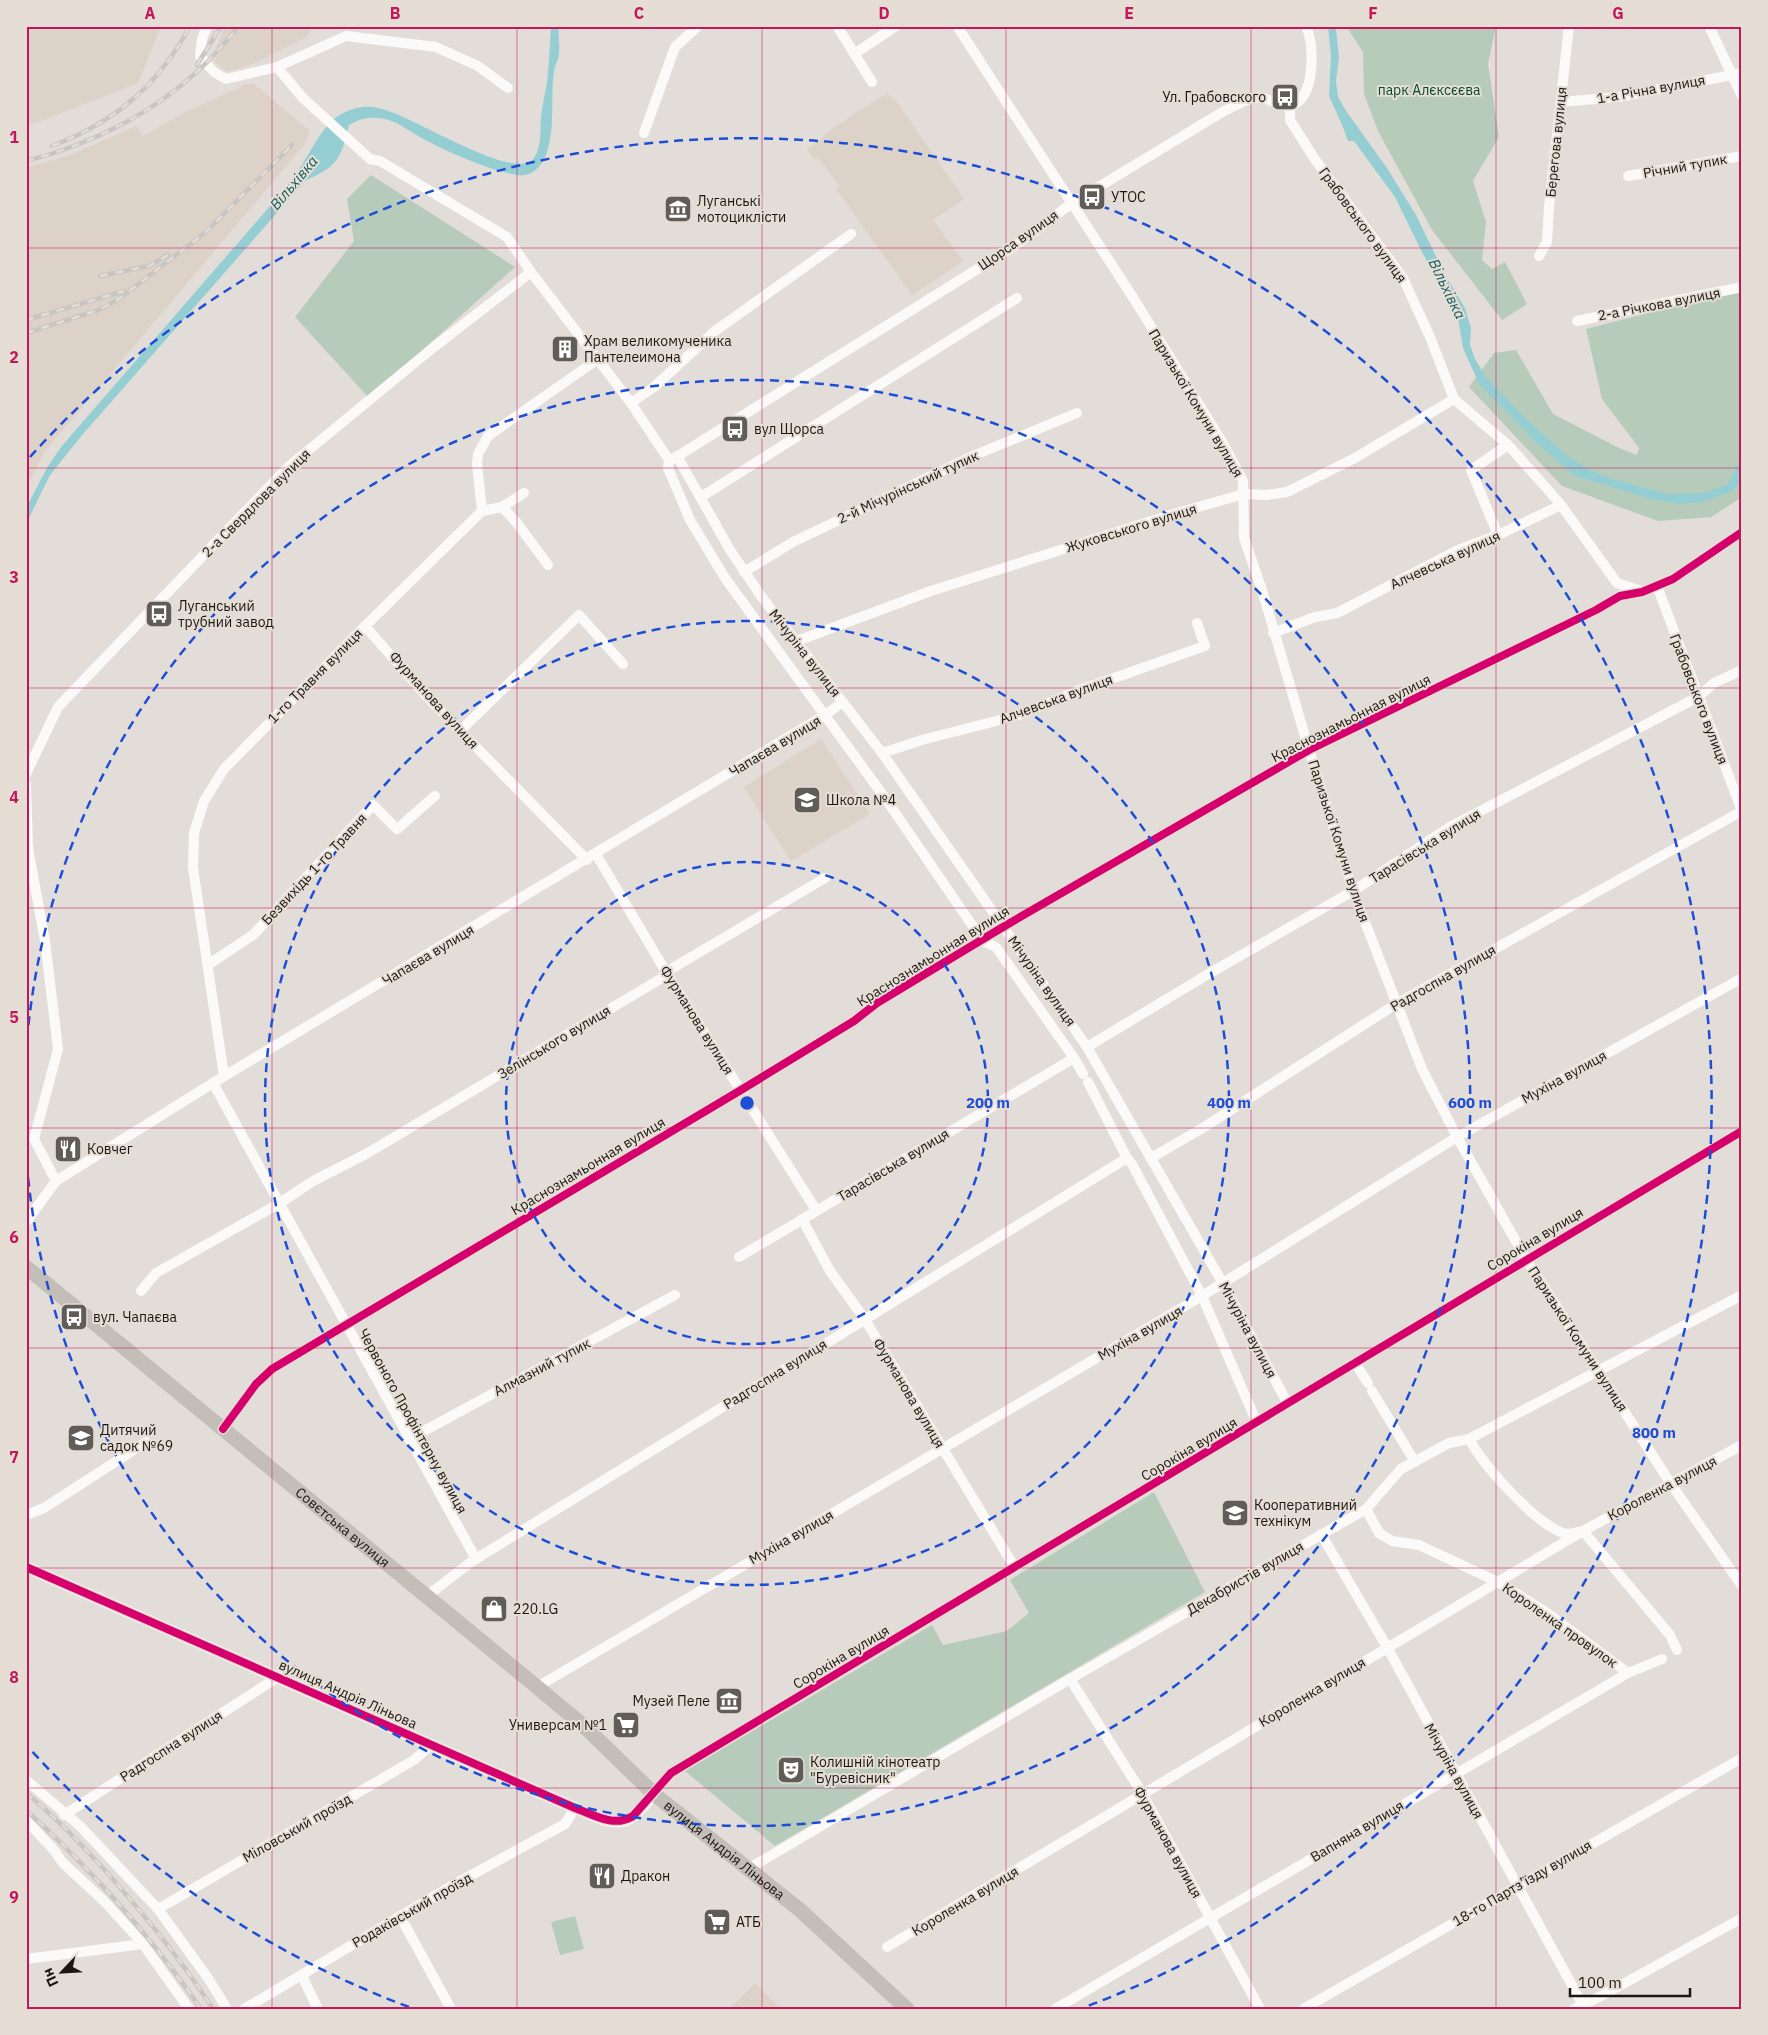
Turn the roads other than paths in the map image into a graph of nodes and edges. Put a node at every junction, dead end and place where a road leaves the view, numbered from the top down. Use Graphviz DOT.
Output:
graph roads {
  1 [pos="207,26"];
  2 [pos="698,26"];
  3 [pos="837,26"];
  4 [pos="896,26"];
  5 [pos="957,26"];
  6 [pos="1306,26"];
  7 [pos="1569,26"];
  8 [pos="1709,26"];
  9 [pos="854,54"];
  10 [pos="277,66"];
  11 [pos="1736,74"];
  12 [pos="872,82"];
  13 [pos="508,88"];
  14 [pos="1742,96"];
  15 [pos="1560,102"];
  16 [pos="1290,108"];
  17 [pos="644,133"];
  18 [pos="1742,156"];
  19 [pos="1628,176"];
  20 [pos="1072,203"];
  21 [pos="851,234"];
  22 [pos="1539,256"];
  23 [pos="531,272"];
  24 [pos="1742,287"];
  25 [pos="1017,298"];
  26 [pos="1577,321"];
  27 [pos="598,360"];
  28 [pos="1454,399"];
  29 [pos="631,403"];
  30 [pos="1078,413"];
  31 [pos="1508,445"];
  32 [pos="674,458"];
  33 [pos="524,493"];
  34 [pos="1244,494"];
  35 [pos="701,497"];
  36 [pos="1560,505"];
  37 [pos="502,507"];
  38 [pos="482,511"];
  39 [pos="1742,532"];
  40 [pos="1498,535"];
  41 [pos="548,565"];
  42 [pos="744,572"];
  43 [pos="1657,586"];
  44 [pos="1642,592"];
  45 [pos="1197,623"];
  46 [pos="365,626"];
  47 [pos="1273,633"];
  48 [pos="797,641"];
  49 [pos="623,664"];
  50 [pos="1742,670"];
  51 [pos="1698,697"];
  52 [pos="843,702"];
  53 [pos="825,715"];
  54 [pos="460,731"];
  55 [pos="1309,750"];
  56 [pos="882,753"];
  57 [pos="26,774"];
  58 [pos="26,784"];
  59 [pos="434,796"];
  60 [pos="1742,811"];
  61 [pos="596,854"];
  62 [pos="587,860"];
  63 [pos="825,878"];
  64 [pos="1354,891"];
  65 [pos="1003,927"];
  66 [pos="982,941"];
  67 [pos="209,964"];
  68 [pos="666,972"];
  69 [pos="1742,978"];
  70 [pos="1396,1004"];
  71 [pos="1087,1047"];
  72 [pos="1074,1058"];
  73 [pos="224,1076"];
  74 [pos="212,1083"];
  75 [pos="741,1090"];
  76 [pos="1742,1131"];
  77 [pos="1457,1137"];
  78 [pos="1127,1158"];
  79 [pos="1152,1158"];
  80 [pos="56,1181"];
  81 [pos="280,1203"];
  82 [pos="816,1210"];
  83 [pos="802,1219"];
  84 [pos="26,1222"];
  85 [pos="739,1257"];
  86 [pos="1526,1259"];
  87 [pos="26,1267"];
  88 [pos="1222,1282"];
  89 [pos="140,1291"];
  90 [pos="675,1294"];
  91 [pos="1742,1295"];
  92 [pos="1202,1296"];
  93 [pos="864,1318"];
  94 [pos="345,1324"];
  95 [pos="1355,1363"];
  96 [pos="1598,1370"];
  97 [pos="1288,1404"];
  98 [pos="1257,1423"];
  99 [pos="223,1428"];
  100 [pos="409,1439"];
  101 [pos="1469,1439"];
  102 [pos="146,1442"];
  103 [pos="1742,1445"];
  104 [pos="942,1449"];
  105 [pos="1415,1462"];
  106 [pos="1671,1484"];
  107 [pos="1366,1509"];
  108 [pos="26,1515"];
  109 [pos="1583,1531"];
  110 [pos="1321,1534"];
  111 [pos="476,1560"];
  112 [pos="26,1566"];
  113 [pos="1015,1568"];
  114 [pos="1498,1582"];
  115 [pos="1742,1586"];
  116 [pos="427,1596"];
  117 [pos="1387,1647"];
  118 [pos="1677,1650"];
  119 [pos="1662,1659"];
  120 [pos="1628,1673"];
  121 [pos="278,1677"];
  122 [pos="1070,1679"];
  123 [pos="537,1687"];
  124 [pos="432,1744"];
  125 [pos="1742,1758"];
  126 [pos="1455,1774"];
  127 [pos="26,1780"];
  128 [pos="654,1794"];
  129 [pos="1142,1794"];
  130 [pos="576,1808"];
  131 [pos="64,1815"];
  132 [pos="26,1820"];
  133 [pos="748,1869"];
  134 [pos="1517,1885"];
  135 [pos="158,1909"];
  136 [pos="400,1916"];
  137 [pos="1211,1918"];
  138 [pos="1742,1918"];
  139 [pos="143,1944"];
  140 [pos="887,1947"];
  141 [pos="26,1960"];
  142 [pos="302,1976"];
  143 [pos="1580,2007"];
  144 [pos="189,2009"];
  145 [pos="227,2009"];
  146 [pos="244,2009"];
  147 [pos="318,2009"];
  148 [pos="451,2009"];
  149 [pos="907,2009"];
  150 [pos="1055,2009"];
  151 [pos="1260,2009"];
  152 [pos="1303,2009"];
  1 -- 10 [label="street"];
  2 -- 17 [label="street"];
  3 -- 9 [label="street"];
  4 -- 9 [label="street"];
  5 -- 20 [label="street, Паризької Комуни вулиця"];
  6 -- 16 [label="street"];
  7 -- 15 [label="street, Берегова вулиця"];
  8 -- 11 [label="street"];
  9 -- 12 [label="street"];
  10 -- 13 [label="street"];
  10 -- 23 [label="street, Мічуріна вулиця"];
  11 -- 14 [label="street"];
  11 -- 15 [label="street, 1-а Річна вулиця"];
  15 -- 22 [label="street, Берегова вулиця"];
  16 -- 20 [label="street, Щорса вулиця"];
  16 -- 28 [label="street, Грабовського вулиця"];
  18 -- 19 [label="street, Річний тупик"];
  20 -- 32 [label="street, Щорса вулиця"];
  20 -- 34 [label="street, Паризької Комуни вулиця"];
  21 -- 29 [label="street"];
  23 -- 27 [label="street, Мічуріна вулиця"];
  23 -- 57 [label="street, 2-а Свердлова вулиця"];
  24 -- 26 [label="street, 2-а Річкова вулиця"];
  25 -- 35 [label="street"];
  27 -- 29 [label="street, Мічуріна вулиця"];
  27 -- 38 [label="street"];
  28 -- 31 [label="street, Грабовського вулиця"];
  28 -- 34 [label="street, Жуковського вулиця"];
  29 -- 32 [label="street, Мічуріна вулиця"];
  30 -- 42 [label="street, 2-й Мічурінський тупик"];
  31 -- 36 [label="street, Грабовського вулиця"];
  31 -- 40 [label="street"];
  32 -- 35 [label="street, Мічуріна вулиця"];
  32 -- 53 [label="street, Мічуріна вулиця"];
  33 -- 37 [label="street"];
  34 -- 47 [label="street, Паризької Комуни вулиця"];
  34 -- 48 [label="street, Жуковського вулиця"];
  35 -- 42 [label="street, Мічуріна вулиця"];
  36 -- 40 [label="street, Алчевська вулиця"];
  36 -- 44 [label="street, Грабовського вулиця"];
  37 -- 38 [label="street"];
  37 -- 41 [label="street"];
  38 -- 46 [label="street, 1-го Травня вулиця"];
  39 -- 43 [label="street, Краснознамьонная вулиця"];
  40 -- 47 [label="street, Алчевська вулиця"];
  42 -- 48 [label="street, Мічуріна вулиця"];
  43 -- 44 [label="street, Краснознамьонная вулиця"];
  43 -- 51 [label="street, Грабовського вулиця"];
  44 -- 55 [label="street, Краснознамьонная вулиця"];
  45 -- 56 [label="street, Алчевська вулиця"];
  46 -- 54 [label="street, Фурманова вулиця"];
  46 -- 67 [label="street, 1-го Травня вулиця"];
  47 -- 55 [label="street, Паризької Комуни вулиця"];
  48 -- 52 [label="street, Мічуріна вулиця"];
  49 -- 54 [label="street"];
  50 -- 51 [label="street, Тарасівська вулиця"];
  51 -- 60 [label="street, Грабовського вулиця"];
  51 -- 64 [label="street, Тарасівська вулиця"];
  52 -- 53 [label="street, Чапаєва вулиця"];
  52 -- 56 [label="street, Мічуріна вулиця"];
  53 -- 61 [label="street, Чапаєва вулиця"];
  53 -- 66 [label="street, Мічуріна вулиця"];
  54 -- 62 [label="street, Фурманова вулиця"];
  55 -- 64 [label="street, Паризької Комуни вулиця"];
  55 -- 65 [label="street, Краснознамьонная вулиця"];
  56 -- 65 [label="street, Мічуріна вулиця"];
  58 -- 80 [label="street"];
  59 -- 67 [label="street, Безвихідь 1-го Травня"];
  60 -- 70 [label="street, Радгоспна вулиця"];
  61 -- 62 [label="street, Чапаєва вулиця"];
  61 -- 68 [label="street, Фурманова вулиця"];
  62 -- 73 [label="street, Чапаєва вулиця"];
  63 -- 68 [label="street, Зелінського вулиця"];
  64 -- 70 [label="street, Паризької Комуни вулиця"];
  64 -- 71 [label="street, Тарасівська вулиця"];
  65 -- 66 [label="street, Краснознамьонная вулиця"];
  65 -- 71 [label="street, Мічуріна вулиця"];
  66 -- 72 [label="street, Мічуріна вулиця"];
  66 -- 75 [label="street, Краснознамьонная вулиця"];
  67 -- 73 [label="street, 1-го Травня вулиця"];
  68 -- 75 [label="street, Фурманова вулиця"];
  68 -- 81 [label="street, Зелінського вулиця"];
  69 -- 77 [label="street, Мухіна вулиця"];
  70 -- 77 [label="street, Паризької Комуни вулиця"];
  70 -- 79 [label="street, Радгоспна вулиця"];
  71 -- 79 [label="street, Мічуріна вулиця"];
  72 -- 78 [label="street, Мічуріна вулиця"];
  72 -- 82 [label="street, Тарасівська вулиця"];
  73 -- 74 [label="street, Чапаєва вулиця"];
  74 -- 80 [label="street, Чапаєва вулиця"];
  74 -- 81 [label="street, Червоного Профінтерну вулиця"];
  75 -- 82 [label="street, Фурманова вулиця"];
  75 -- 94 [label="street, Краснознамьонная вулиця"];
  76 -- 86 [label="street, Сорокіна вулиця"];
  77 -- 86 [label="street, Паризької Комуни вулиця"];
  77 -- 88 [label="street, Мухіна вулиця"];
  78 -- 92 [label="street, Мічуріна вулиця"];
  78 -- 93 [label="street, Радгоспна вулиця"];
  79 -- 88 [label="street, Мічуріна вулиця"];
  80 -- 84 [label="street, Чапаєва вулиця"];
  81 -- 89 [label="street, Зелінського вулиця"];
  81 -- 94 [label="street, Червоного Профінтерну вулиця"];
  82 -- 83 [label="street, Тарасівська вулиця"];
  83 -- 85 [label="street, Тарасівська вулиця"];
  83 -- 93 [label="street, Фурманова вулиця"];
  86 -- 95 [label="street, Сорокіна вулиця"];
  86 -- 96 [label="street, Паризької Комуни вулиця"];
  87 -- 99 [label="main road, Совєтська вулиця"];
  88 -- 92 [label="street, Мухіна вулиця"];
  88 -- 97 [label="street, Мічуріна вулиця"];
  90 -- 100 [label="street, Алмазний тупик"];
  91 -- 96 [label="street, Декабристів вулиця"];
  92 -- 98 [label="street, Мічуріна вулиця"];
  92 -- 104 [label="street, Мухіна вулиця"];
  93 -- 104 [label="street, Фурманова вулиця"];
  93 -- 111 [label="street, Радгоспна вулиця"];
  94 -- 99 [label="street, Краснознамьонная вулиця"];
  94 -- 100 [label="street, Червоного Профінтерну вулиця"];
  95 -- 97 [label="street, Сорокіна вулиця"];
  95 -- 105 [label="street"];
  96 -- 101 [label="street, Декабристів вулиця"];
  96 -- 106 [label="street, Паризької Комуни вулиця"];
  97 -- 98 [label="street, Сорокіна вулиця"];
  98 -- 113 [label="street, Сорокіна вулиця"];
  99 -- 116 [label="main road, Совєтська вулиця"];
  100 -- 111 [label="street, Червоного Профінтерну вулиця"];
  101 -- 105 [label="street, Декабристів вулиця"];
  101 -- 109 [label="street"];
  102 -- 108 [label="street"];
  103 -- 106 [label="street, Короленка вулиця"];
  104 -- 113 [label="street, Фурманова вулиця"];
  104 -- 123 [label="street, Мухіна вулиця"];
  105 -- 107 [label="street, Декабристів вулиця"];
  106 -- 109 [label="street, Короленка вулиця"];
  106 -- 115 [label="street, Паризької Комуни вулиця"];
  107 -- 110 [label="street, Декабристів вулиця"];
  107 -- 114 [label="street, Короленка провулок"];
  109 -- 114 [label="street, Короленка вулиця"];
  109 -- 118 [label="street"];
  110 -- 117 [label="street, Мічуріна вулиця"];
  110 -- 122 [label="street, Декабристів вулиця"];
  111 -- 116 [label="street, Радгоспна вулиця"];
  112 -- 121 [label="street, вулиця Андрія Ліньова"];
  113 -- 128 [label="street, Сорокіна вулиця"];
  114 -- 117 [label="street, Короленка вулиця"];
  114 -- 120 [label="street, Короленка провулок"];
  116 -- 123 [label="main road, Совєтська вулиця"];
  117 -- 126 [label="street, Мічуріна вулиця"];
  117 -- 129 [label="street, Короленка вулиця"];
  119 -- 120 [label="street, Вапняна вулиця"];
  120 -- 126 [label="street, Вапняна вулиця"];
  121 -- 124 [label="street, вулиця Андрія Ліньова"];
  121 -- 131 [label="street, Радгоспна вулиця"];
  122 -- 129 [label="street, Фурманова вулиця"];
  122 -- 133 [label="street, Декабристів вулиця"];
  123 -- 128 [label="main road, Совєтська вулиця"];
  124 -- 130 [label="street, вулиця Андрія Ліньова"];
  124 -- 135 [label="street, Міловський проїзд"];
  125 -- 134 [label="street, 18-го Партз’їзду вулиця"];
  126 -- 134 [label="street, Мічуріна вулиця"];
  126 -- 137 [label="street, Вапняна вулиця"];
  127 -- 131 [label="street"];
  128 -- 130 [label="street, вулиця Андрія Ліньова"];
  128 -- 133 [label="main road, вулиця Андрія Ліньова"];
  129 -- 137 [label="street, Фурманова вулиця"];
  129 -- 140 [label="street, Короленка вулиця"];
  130 -- 136 [label="street, Родаківський проїзд"];
  131 -- 135 [label="street"];
  132 -- 139 [label="street"];
  133 -- 149 [label="main road, вулиця Андрія Ліньова"];
  134 -- 143 [label="street, Мічуріна вулиця"];
  134 -- 152 [label="street, 18-го Партз’їзду вулиця"];
  135 -- 145 [label="street"];
  136 -- 142 [label="street, Родаківський проїзд"];
  136 -- 148 [label="street"];
  137 -- 150 [label="street, Вапняна вулиця"];
  137 -- 151 [label="street, Фурманова вулиця"];
  138 -- 143 [label="street"];
  139 -- 141 [label="street"];
  139 -- 144 [label="street"];
  142 -- 146 [label="street, Родаківський проїзд"];
  142 -- 147 [label="street"];
}
